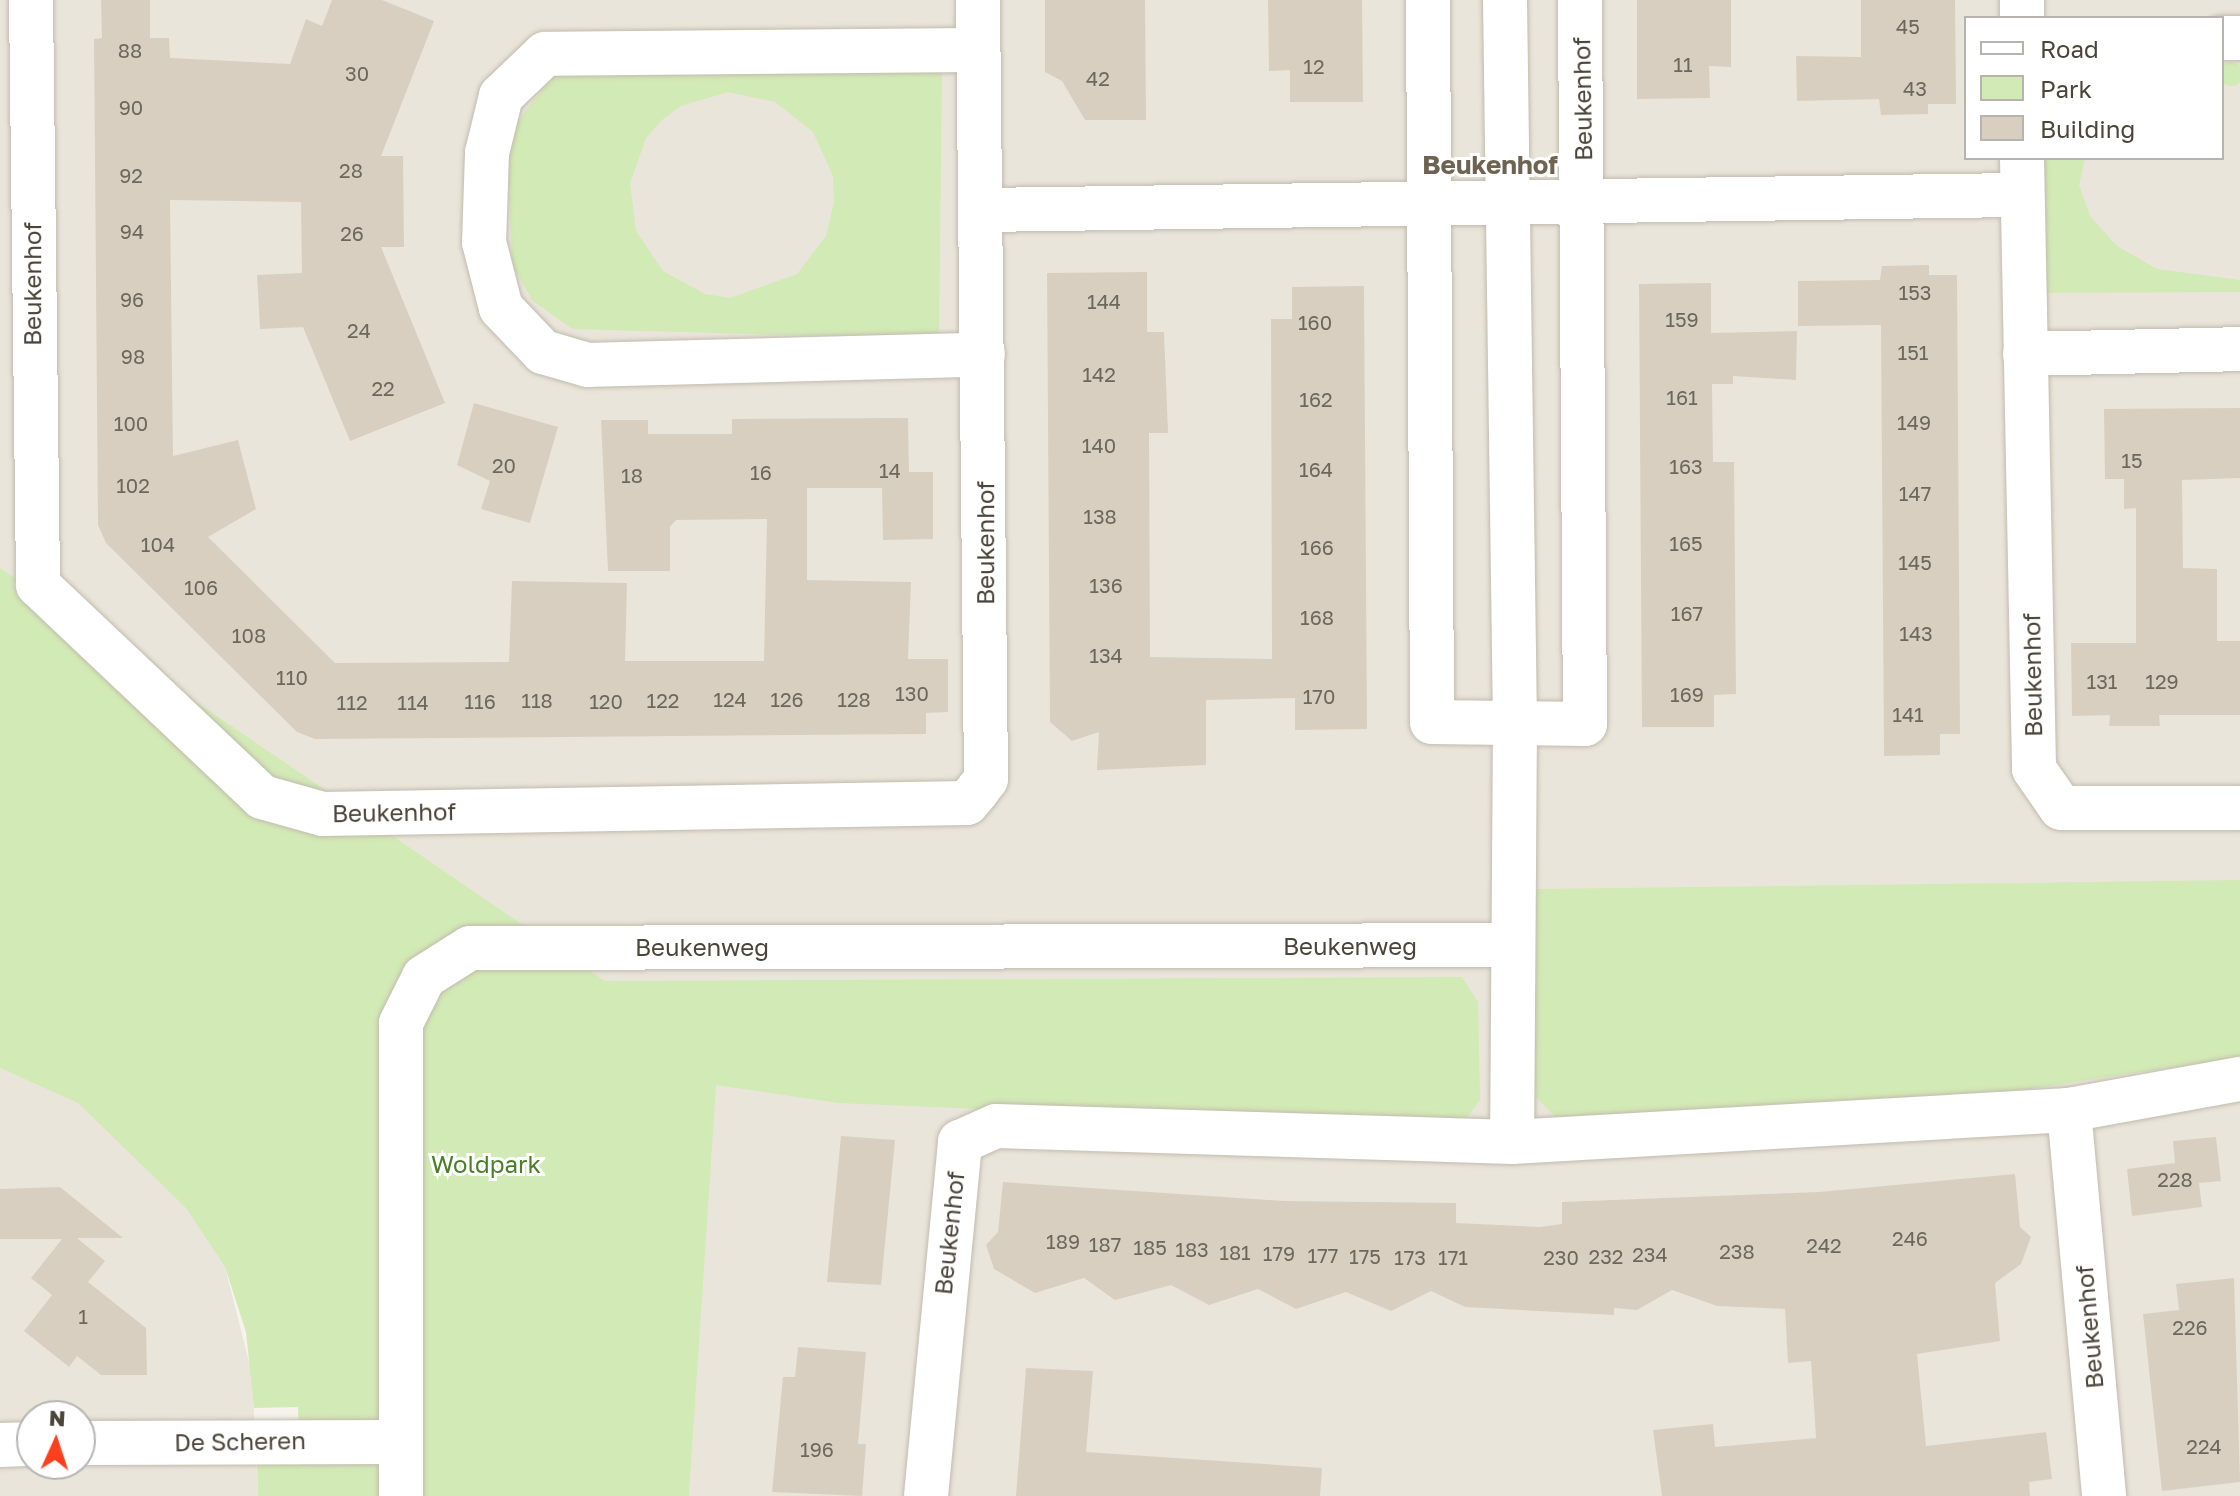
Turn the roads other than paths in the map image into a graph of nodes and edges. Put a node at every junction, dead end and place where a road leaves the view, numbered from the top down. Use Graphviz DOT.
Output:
graph roads {
  1 [pos="31,0"];
  2 [pos="978,0"];
  3 [pos="1428,0"];
  4 [pos="1505,0"];
  5 [pos="1580,0"];
  6 [pos="978,50"];
  7 [pos="2022,177"];
  8 [pos="1584,199"];
  9 [pos="1429,200"];
  10 [pos="1509,200"];
  11 [pos="982,210"];
  12 [pos="2240,349"];
  13 [pos="2025,354"];
  14 [pos="983,355"];
  15 [pos="1515,723"];
  16 [pos="2240,808"];
  17 [pos="1513,945"];
  18 [pos="2240,1079"];
  19 [pos="2069,1110"];
  20 [pos="1512,1142"];
  21 [pos="401,1442"];
  22 [pos="96,1443"];
  23 [pos="401,1496"];
  24 [pos="926,1496"];
  25 [pos="2104,1496"];
  1 -- 14 [label="street, Beukenhof"];
  2 -- 6 [label="street, Beukenhof"];
  3 -- 9 [label="street, Beukenhof"];
  4 -- 10 [label="street"];
  5 -- 8 [label="street, Beukenhof"];
  6 -- 11 [label="street, Beukenhof"];
  6 -- 14 [label="street"];
  7 -- 8 [label="street, Beukenhof"];
  7 -- 13 [label="street, Beukenhof"];
  8 -- 10 [label="street, Beukenhof"];
  8 -- 15 [label="street, Beukenhof"];
  9 -- 10 [label="street, Beukenhof"];
  9 -- 11 [label="street, Beukenhof"];
  9 -- 15 [label="street, Beukenhof"];
  10 -- 15 [label="street"];
  11 -- 14 [label="street, Beukenhof"];
  12 -- 13 [label="street"];
  13 -- 16 [label="street, Beukenhof"];
  15 -- 17 [label="street"];
  17 -- 20 [label="street"];
  17 -- 21 [label="street, Beukenweg"];
  18 -- 19 [label="street, Beukenhof"];
  19 -- 20 [label="street, Beukenhof"];
  19 -- 25 [label="street, Beukenhof"];
  20 -- 24 [label="street, Beukenhof"];
  21 -- 22 [label="street, De Scheren"];
  21 -- 23 [label="street, Beukenweg"];
}
